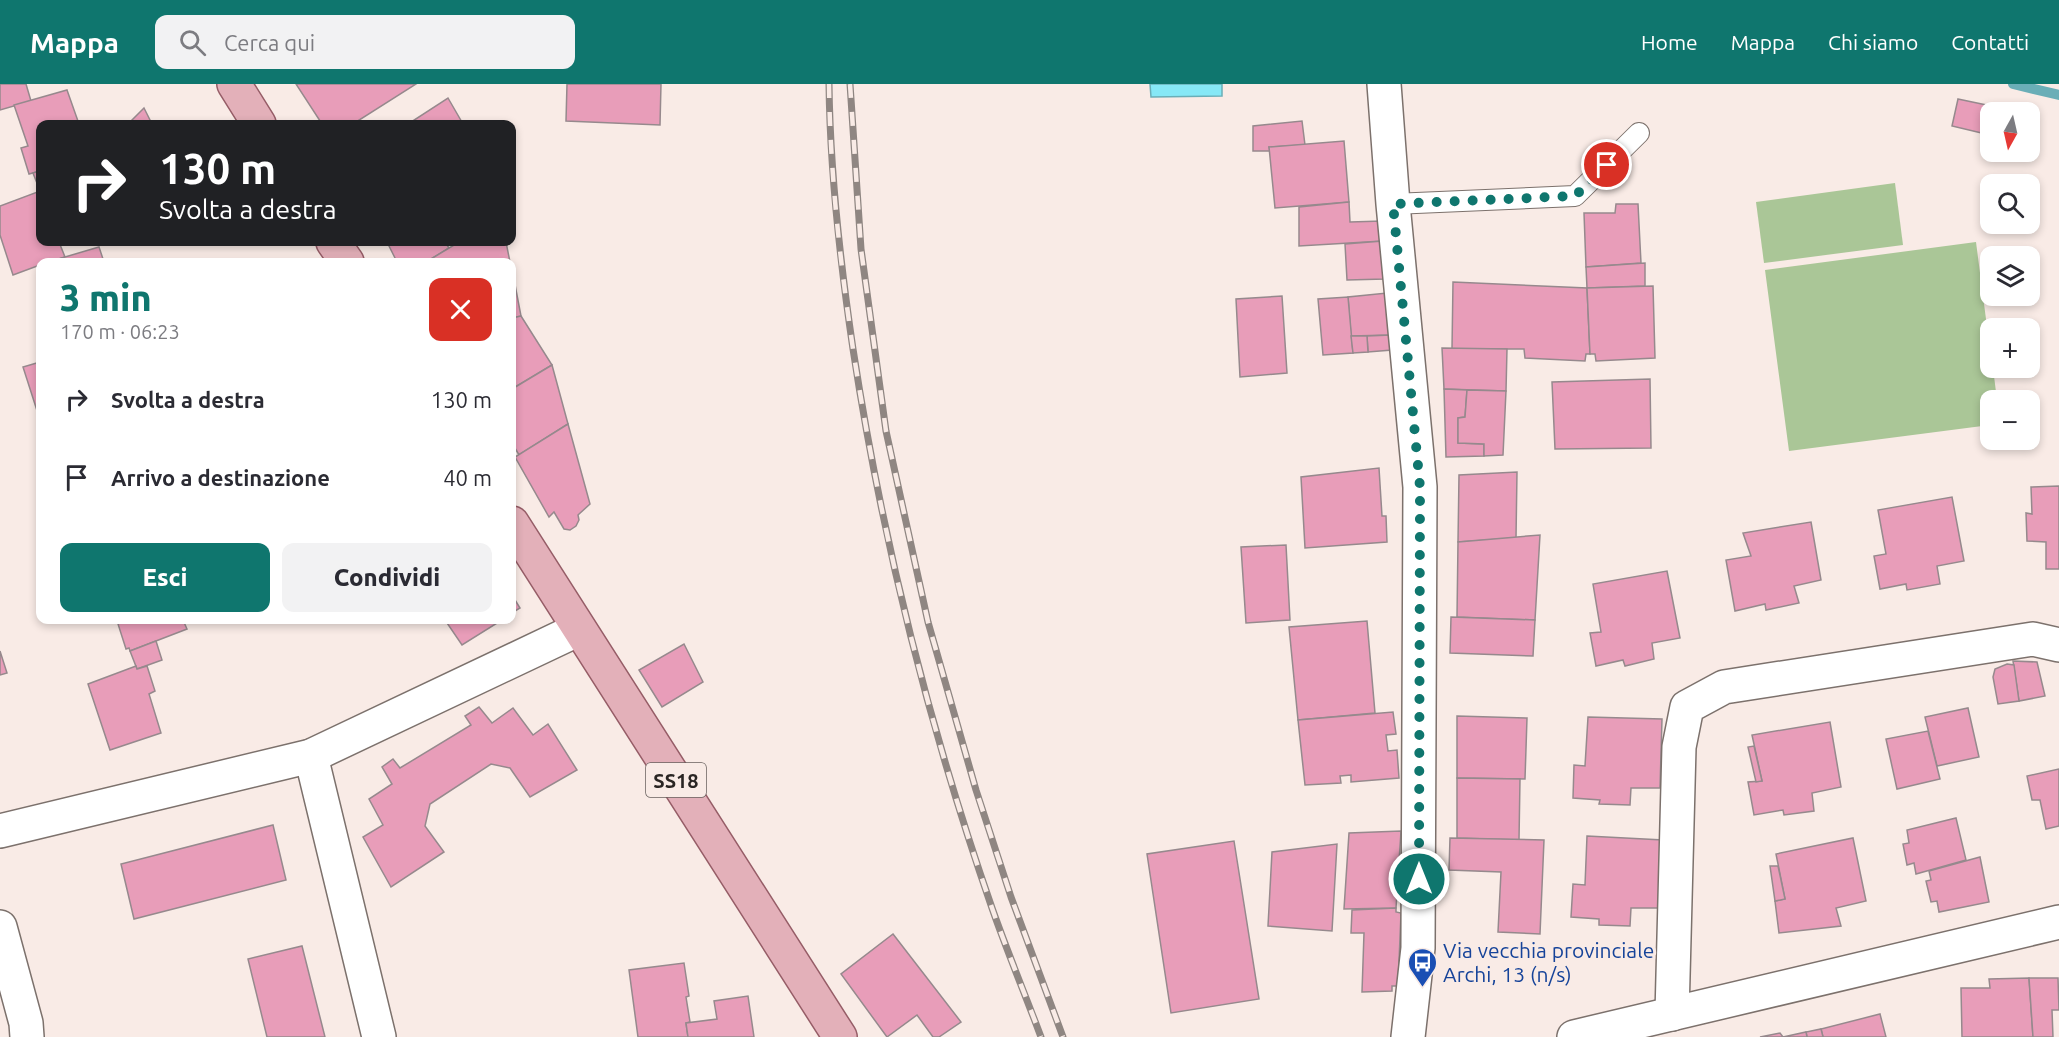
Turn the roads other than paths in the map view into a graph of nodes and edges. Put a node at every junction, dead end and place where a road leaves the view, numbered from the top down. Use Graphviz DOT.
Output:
graph roads {
  1 [pos="234,84"];
  2 [pos="1384,84"];
  3 [pos="256,120"];
  4 [pos="1639,133"];
  5 [pos="1393,204"];
  6 [pos="516,529"];
  7 [pos="579,629"];
  8 [pos="2059,645"];
  9 [pos="310,756"];
  10 [pos="0,831"];
  11 [pos="2059,922"];
  12 [pos="0,927"];
  13 [pos="1672,1014"];
  14 [pos="27,1037"];
  15 [pos="379,1037"];
  16 [pos="840,1037"];
  17 [pos="1408,1037"];
  18 [pos="1575,1037"];
  1 -- 3 [label="main road"];
  2 -- 5 [label="street"];
  4 -- 5 [label="lane"];
  5 -- 17 [label="street"];
  6 -- 7 [label="main road, SS18"];
  7 -- 9 [label="street"];
  7 -- 16 [label="main road, SS18"];
  8 -- 13 [label="street"];
  9 -- 10 [label="street"];
  9 -- 15 [label="street"];
  11 -- 13 [label="street"];
  12 -- 14 [label="street"];
  13 -- 18 [label="street"];
}
